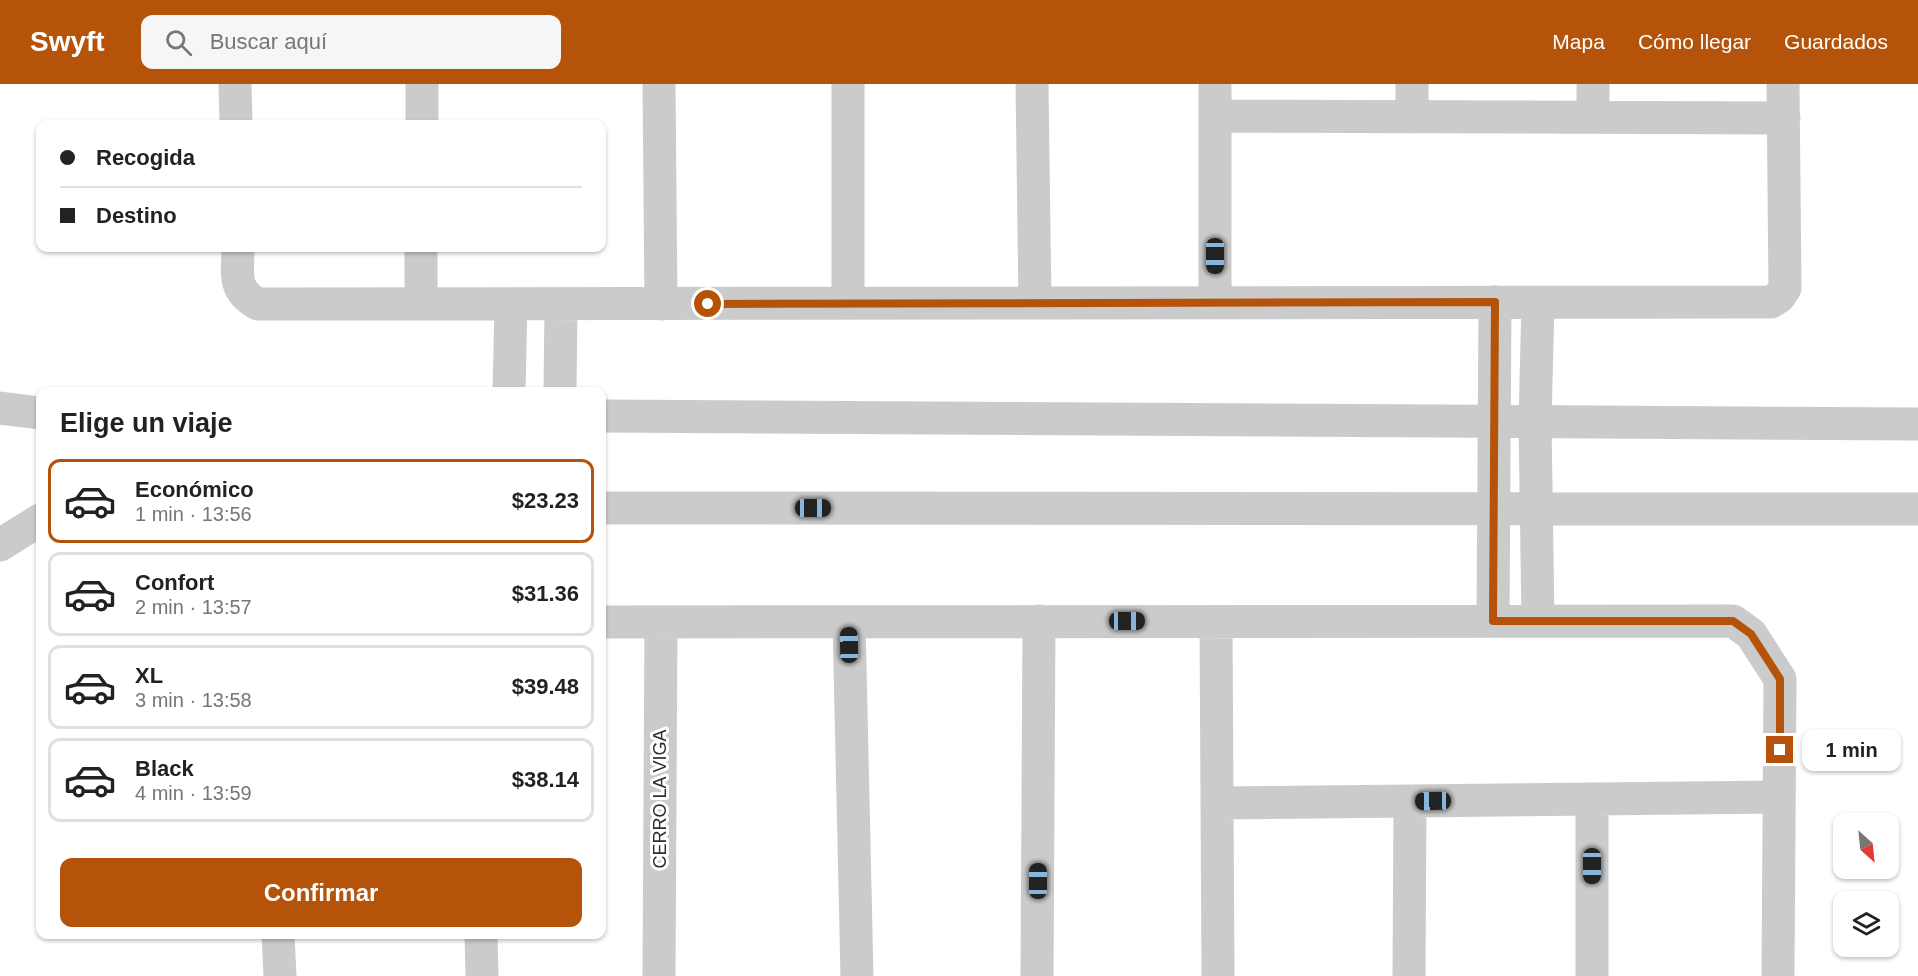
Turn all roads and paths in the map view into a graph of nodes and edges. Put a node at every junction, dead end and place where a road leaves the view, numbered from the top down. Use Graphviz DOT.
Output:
graph roads {
  1 [pos="235,84"];
  2 [pos="422,84"];
  3 [pos="659,84"];
  4 [pos="848,84"];
  5 [pos="1032,84"];
  6 [pos="1412,84"];
  7 [pos="1593,84"];
  8 [pos="1783,84"];
  9 [pos="1215,100"];
  10 [pos="1412,117"];
  11 [pos="1593,117"];
  12 [pos="1784,118"];
  13 [pos="236,120"];
  14 [pos="422,120"];
  15 [pos="238,252"];
  16 [pos="422,252"];
  17 [pos="1495,302"];
  18 [pos="1538,302"];
  19 [pos="848,303"];
  20 [pos="1035,303"];
  21 [pos="1215,303"];
  22 [pos="421,304"];
  23 [pos="511,304"];
  24 [pos="561,304"];
  25 [pos="661,304"];
  26 [pos="509,387"];
  27 [pos="560,387"];
  28 [pos="0,408"];
  29 [pos="36,412"];
  30 [pos="606,416"];
  31 [pos="1494,422"];
  32 [pos="1535,422"];
  33 [pos="1918,424"];
  34 [pos="606,508"];
  35 [pos="1495,509"];
  36 [pos="1918,509"];
  37 [pos="1536,510"];
  38 [pos="36,522"];
  39 [pos="0,545"];
  40 [pos="1039,621"];
  41 [pos="1493,621"];
  42 [pos="1539,621"];
  43 [pos="606,622"];
  44 [pos="661,622"];
  45 [pos="849,622"];
  46 [pos="1216,622"];
  47 [pos="1779,797"];
  48 [pos="1592,799"];
  49 [pos="1410,801"];
  50 [pos="1217,803"];
  51 [pos="278,939"];
  52 [pos="481,939"];
  53 [pos="280,976"];
  54 [pos="482,976"];
  55 [pos="659,976"];
  56 [pos="857,976"];
  57 [pos="1037,976"];
  58 [pos="1218,976"];
  59 [pos="1409,976"];
  60 [pos="1592,976"];
  61 [pos="1778,976"];
  1 -- 13 [label="street"];
  2 -- 14 [label="street"];
  3 -- 25 [label="street"];
  4 -- 19 [label="street"];
  5 -- 20 [label="street"];
  6 -- 10 [label="street"];
  7 -- 11 [label="street"];
  8 -- 12 [label="street"];
  9 -- 10 [label="street"];
  9 -- 21 [label="street"];
  10 -- 11 [label="street"];
  11 -- 12 [label="street"];
  12 -- 18 [label="street"];
  15 -- 22 [label="street"];
  16 -- 22 [label="street"];
  17 -- 18 [label="street"];
  17 -- 21 [label="street"];
  17 -- 31 [label="street"];
  18 -- 32 [label="street"];
  19 -- 20 [label="street"];
  19 -- 25 [label="street"];
  20 -- 21 [label="street"];
  22 -- 23 [label="street"];
  23 -- 24 [label="street"];
  23 -- 26 [label="street"];
  24 -- 25 [label="street"];
  24 -- 27 [label="street"];
  28 -- 29 [label="street"];
  30 -- 31 [label="street"];
  31 -- 32 [label="street"];
  31 -- 35 [label="street"];
  32 -- 33 [label="street"];
  32 -- 37 [label="street"];
  34 -- 35 [label="street"];
  35 -- 37 [label="street"];
  35 -- 41 [label="street"];
  36 -- 37 [label="street"];
  37 -- 42 [label="street"];
  38 -- 39 [label="street"];
  40 -- 45 [label="street"];
  40 -- 46 [label="street"];
  40 -- 57 [label="street"];
  41 -- 42 [label="street"];
  41 -- 46 [label="street"];
  42 -- 47 [label="street"];
  43 -- 44 [label="street"];
  44 -- 45 [label="street"];
  44 -- 55 [label="street, CERRO LA VIGA"];
  45 -- 56 [label="street"];
  46 -- 50 [label="street"];
  47 -- 48 [label="street"];
  47 -- 61 [label="street"];
  48 -- 49 [label="street"];
  48 -- 60 [label="street"];
  49 -- 50 [label="street"];
  49 -- 59 [label="street"];
  50 -- 58 [label="street"];
  51 -- 53 [label="street"];
  52 -- 54 [label="street"];
}
